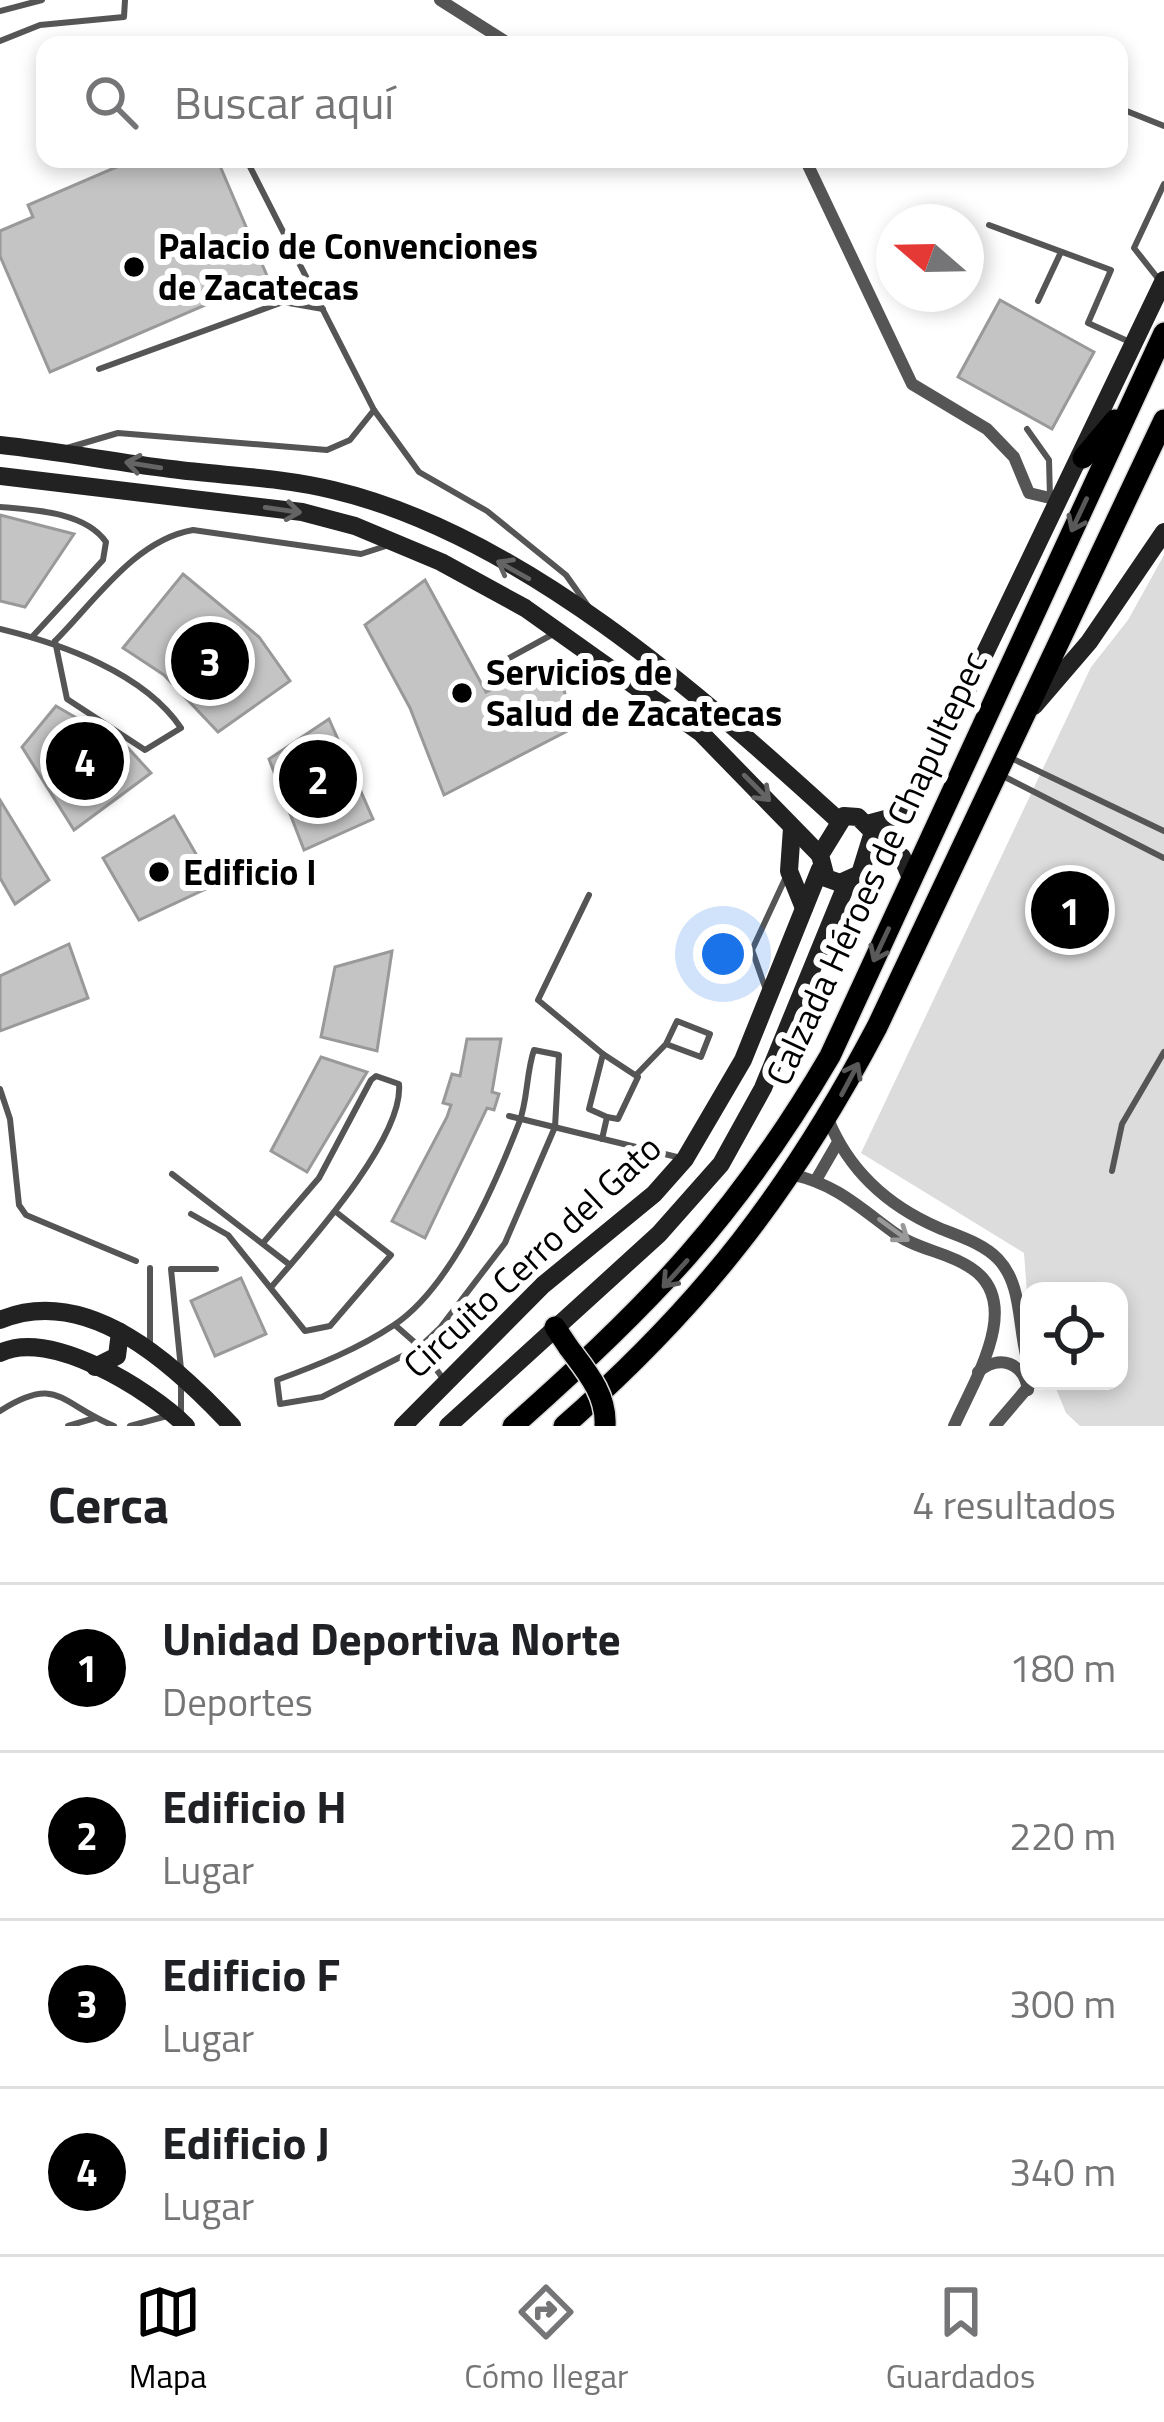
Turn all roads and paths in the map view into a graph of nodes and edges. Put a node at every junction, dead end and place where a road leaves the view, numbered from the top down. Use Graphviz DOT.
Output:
graph roads {
  1 [pos="41,0"];
  2 [pos="125,0"];
  3 [pos="440,0"];
  4 [pos="0,11"];
  5 [pos="497,36"];
  6 [pos="0,41"];
  7 [pos="1128,111"];
  8 [pos="1164,126"];
  9 [pos="251,168"];
  10 [pos="809,168"];
  11 [pos="1164,184"];
  12 [pos="989,225"];
  13 [pos="1061,252"];
  14 [pos="1163,282"];
  15 [pos="1037,302"];
  16 [pos="323,309"];
  17 [pos="1164,333"];
  18 [pos="1135,344"];
  19 [pos="99,369"];
  20 [pos="1134,397"];
  21 [pos="374,410"];
  22 [pos="1164,419"];
  23 [pos="1027,429"];
  24 [pos="0,445"];
  25 [pos="56,451"];
  26 [pos="1083,458"];
  27 [pos="0,476"];
  28 [pos="1058,495"];
  29 [pos="0,507"];
  30 [pos="1164,532"];
  31 [pos="396,543"];
  32 [pos="604,628"];
  33 [pos="0,629"];
  34 [pos="559,630"];
  35 [pos="32,637"];
  36 [pos="55,641"];
  37 [pos="500,663"];
  38 [pos="1023,718"];
  39 [pos="1002,764"];
  40 [pos="838,820"];
  41 [pos="867,824"];
  42 [pos="792,828"];
  43 [pos="1164,831"];
  44 [pos="872,849"];
  45 [pos="1164,858"];
  46 [pos="820,862"];
  47 [pos="789,871"];
  48 [pos="911,878"];
  49 [pos="848,883"];
  50 [pos="590,895"];
  51 [pos="804,908"];
  52 [pos="770,995"];
  53 [pos="666,1044"];
  54 [pos="1164,1052"];
  55 [pos="602,1054"];
  56 [pos="637,1074"];
  57 [pos="0,1089"];
  58 [pos="509,1116"];
  59 [pos="607,1118"];
  60 [pos="521,1119"];
  61 [pos="828,1119"];
  62 [pos="555,1127"];
  63 [pos="602,1139"];
  64 [pos="838,1142"];
  65 [pos="685,1159"];
  66 [pos="1112,1171"];
  67 [pos="172,1174"];
  68 [pos="805,1178"];
  69 [pos="868,1182"];
  70 [pos="857,1200"];
  71 [pos="336,1212"];
  72 [pos="190,1214"];
  73 [pos="263,1243"];
  74 [pos="136,1261"];
  75 [pos="290,1265"];
  76 [pos="150,1268"];
  77 [pos="216,1269"];
  78 [pos="273,1285"];
  79 [pos="543,1286"];
  80 [pos="517,1311"];
  81 [pos="74,1317"];
  82 [pos="1020,1317"];
  83 [pos="0,1320"];
  84 [pos="395,1325"];
  85 [pos="554,1328"];
  86 [pos="120,1332"];
  87 [pos="421,1347"];
  88 [pos="64,1350"];
  89 [pos="150,1352"];
  90 [pos="0,1353"];
  91 [pos="95,1367"];
  92 [pos="1020,1371"];
  93 [pos="181,1372"];
  94 [pos="976,1373"];
  95 [pos="445,1382"];
  96 [pos="1026,1390"];
  97 [pos="0,1411"];
  98 [pos="95,1418"];
  99 [pos="180,1420"];
  100 [pos="68,1426"];
  101 [pos="114,1426"];
  102 [pos="130,1426"];
  103 [pos="232,1426"];
  104 [pos="403,1426"];
  105 [pos="448,1426"];
  106 [pos="513,1426"];
  107 [pos="564,1426"];
  108 [pos="605,1426"];
  109 [pos="954,1426"];
  110 [pos="995,1426"];
  1 -- 4 [label="lane"];
  2 -- 6 [label="lane"];
  3 -- 5 [label="street"];
  7 -- 8 [label="lane"];
  9 -- 16 [label="lane"];
  10 -- 28 [label="street"];
  11 -- 14 [label="lane"];
  12 -- 13 [label="lane"];
  13 -- 15 [label="lane"];
  13 -- 18 [label="lane"];
  14 -- 18 [label="street"];
  16 -- 19 [label="lane"];
  16 -- 21 [label="lane"];
  17 -- 20 [label="main road, Calzada Héroes de Chapultepec"];
  18 -- 26 [label="street"];
  20 -- 26 [label="main road"];
  20 -- 48 [label="main road, Calzada Héroes de Chapultepec, one-way"];
  21 -- 25 [label="lane"];
  21 -- 32 [label="lane"];
  22 -- 38 [label="main road, Calzada Héroes de Chapultepec"];
  23 -- 28 [label="lane"];
  24 -- 25 [label="street"];
  32 -- 25 [label="street, one-way"];
  26 -- 28 [label="street"];
  27 -- 31 [label="street, one-way"];
  28 -- 41 [label="street"];
  29 -- 35 [label="lane"];
  30 -- 38 [label="street"];
  31 -- 34 [label="street"];
  31 -- 36 [label="lane"];
  32 -- 40 [label="street"];
  33 -- 35 [label="lane"];
  34 -- 37 [label="lane"];
  34 -- 42 [label="street, one-way"];
  35 -- 36 [label="lane"];
  36 -- 36 [label="lane"];
  38 -- 39 [label="main road, Calzada Héroes de Chapultepec"];
  39 -- 43 [label="lane"];
  39 -- 45 [label="lane"];
  61 -- 39 [label="main road, Calzada Héroes de Chapultepec, one-way"];
  40 -- 41 [label="street"];
  40 -- 46 [label="street"];
  41 -- 44 [label="street"];
  42 -- 46 [label="street"];
  42 -- 47 [label="street"];
  44 -- 48 [label="street"];
  44 -- 49 [label="street"];
  46 -- 49 [label="street"];
  46 -- 51 [label="street, Circuito Cerro del Gato"];
  47 -- 51 [label="street"];
  47 -- 52 [label="lane"];
  48 -- 106 [label="main road, Calzada Héroes de Chapultepec, one-way"];
  49 -- 85 [label="street, Circuito Cerro del Gato"];
  50 -- 55 [label="lane"];
  51 -- 52 [label="street, Circuito Cerro del Gato"];
  52 -- 65 [label="street, Circuito Cerro del Gato"];
  53 -- 53 [label="lane"];
  53 -- 56 [label="lane"];
  54 -- 66 [label="lane"];
  55 -- 56 [label="lane"];
  55 -- 59 [label="lane"];
  56 -- 59 [label="lane"];
  57 -- 74 [label="lane"];
  58 -- 60 [label="lane"];
  59 -- 63 [label="lane"];
  60 -- 62 [label="lane"];
  60 -- 62 [label="lane"];
  60 -- 84 [label="lane"];
  61 -- 64 [label="street"];
  61 -- 68 [label="main road, Calzada Héroes de Chapultepec"];
  62 -- 63 [label="lane"];
  62 -- 87 [label="lane"];
  63 -- 65 [label="lane"];
  64 -- 68 [label="street"];
  64 -- 69 [label="street"];
  65 -- 79 [label="street, Circuito Cerro del Gato"];
  67 -- 73 [label="lane"];
  68 -- 70 [label="street"];
  68 -- 107 [label="main road, Calzada Héroes de Chapultepec"];
  69 -- 70 [label="street"];
  69 -- 82 [label="street"];
  70 -- 94 [label="street, one-way"];
  71 -- 73 [label="lane"];
  71 -- 75 [label="lane"];
  71 -- 78 [label="lane"];
  72 -- 78 [label="lane"];
  73 -- 75 [label="lane"];
  75 -- 78 [label="lane"];
  76 -- 89 [label="lane"];
  77 -- 93 [label="lane"];
  79 -- 80 [label="street, Circuito Cerro del Gato"];
  79 -- 85 [label="street"];
  80 -- 85 [label="street"];
  80 -- 95 [label="street, Circuito Cerro del Gato"];
  81 -- 83 [label="street"];
  81 -- 86 [label="street"];
  81 -- 88 [label="street"];
  84 -- 87 [label="lane"];
  84 -- 87 [label="lane"];
  85 -- 105 [label="street, Circuito Cerro del Gato"];
  85 -- 108 [label="main road, bridge"];
  86 -- 89 [label="street"];
  86 -- 91 [label="street"];
  87 -- 95 [label="lane"];
  88 -- 90 [label="street"];
  88 -- 91 [label="street"];
  89 -- 93 [label="street"];
  91 -- 99 [label="street"];
  92 -- 94 [label="street"];
  93 -- 99 [label="lane"];
  93 -- 103 [label="street"];
  94 -- 109 [label="street"];
  95 -- 104 [label="street, Circuito Cerro del Gato"];
  96 -- 110 [label="street"];
  97 -- 98 [label="lane"];
  98 -- 100 [label="lane"];
  98 -- 101 [label="lane"];
  99 -- 102 [label="lane"];
}
